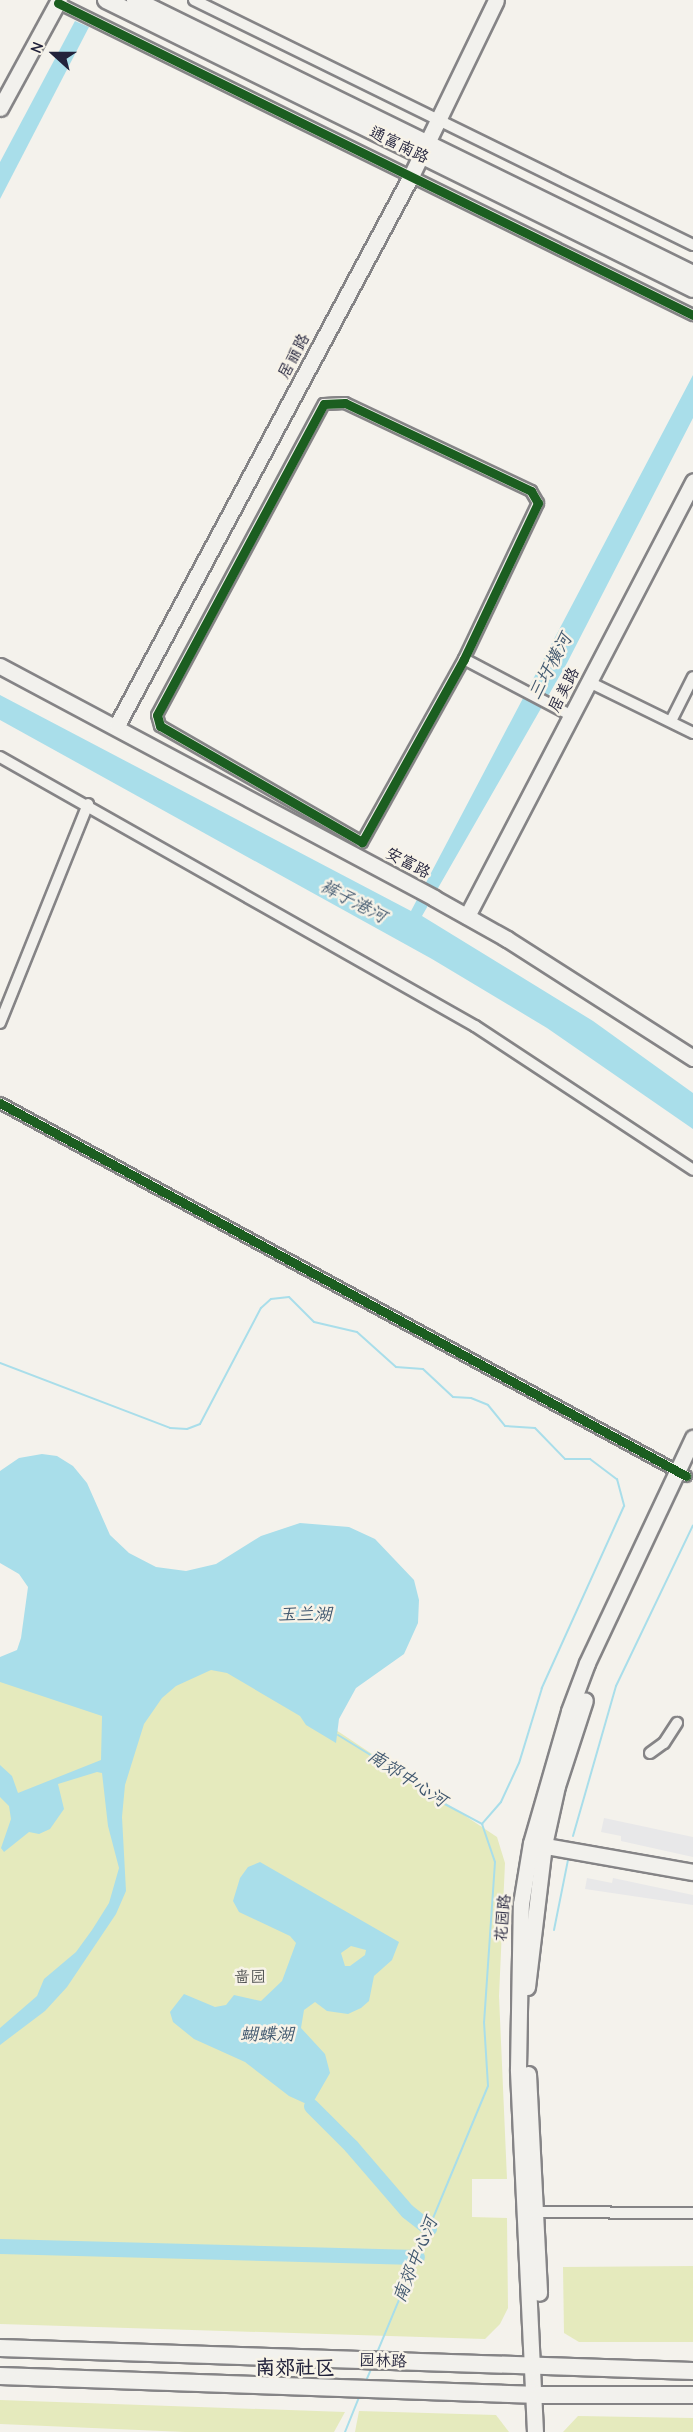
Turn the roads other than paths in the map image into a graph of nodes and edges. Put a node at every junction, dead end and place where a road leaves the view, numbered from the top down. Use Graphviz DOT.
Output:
graph roads {
  1 [pos="106,0"];
  2 [pos="135,0"];
  3 [pos="194,0"];
  4 [pos="496,0"];
  5 [pos="58,2"];
  6 [pos="0,108"];
  7 [pos="437,119"];
  8 [pos="423,149"];
  9 [pos="411,176"];
  10 [pos="693,245"];
  11 [pos="693,274"];
  12 [pos="693,289"];
  13 [pos="693,315"];
  14 [pos="693,481"];
  15 [pos="464,659"];
  16 [pos="0,666"];
  17 [pos="693,676"];
  18 [pos="589,682"];
  19 [pos="572,716"];
  20 [pos="671,721"];
  21 [pos="117,725"];
  22 [pos="693,734"];
  23 [pos="0,757"];
  24 [pos="88,804"];
  25 [pos="466,916"];
  26 [pos="0,1023"];
  27 [pos="693,1058"];
  28 [pos="0,1103"];
  29 [pos="693,1170"];
  30 [pos="693,1438"];
  31 [pos="686,1470"];
  32 [pos="677,1723"];
  33 [pos="650,1753"];
  34 [pos="537,1844"];
  35 [pos="693,1872"];
  36 [pos="537,2212"];
  37 [pos="693,2213"];
  38 [pos="0,2348"];
  39 [pos="537,2366"];
  40 [pos="693,2371"];
  41 [pos="0,2376"];
  42 [pos="537,2394"];
  43 [pos="693,2395"];
  44 [pos="535,2432"];
  45 [pos="544,2432"];
  1 -- 8 [label="main road, 通富南路"];
  2 -- 8 [label="main road, 通富南路"];
  3 -- 7 [label="street"];
  4 -- 7 [label="street, 居丽路"];
  5 -- 6 [label="street"];
  5 -- 9 [label="street"];
  7 -- 8 [label="street, 居丽路"];
  7 -- 10 [label="street"];
  8 -- 9 [label="street, 居丽路"];
  8 -- 11 [label="main road, 通富南路"];
  8 -- 12 [label="main road, 通富南路"];
  9 -- 13 [label="street"];
  9 -- 21 [label="street, 居丽路"];
  14 -- 18 [label="street, 居美路"];
  15 -- 15 [label="street"];
  15 -- 19 [label="street"];
  16 -- 21 [label="street, 安富路"];
  17 -- 20 [label="street"];
  18 -- 19 [label="street, 居美路"];
  18 -- 20 [label="street"];
  19 -- 25 [label="street, 居美路"];
  20 -- 22 [label="street"];
  21 -- 25 [label="street, 安富路"];
  23 -- 24 [label="street"];
  24 -- 26 [label="street"];
  24 -- 29 [label="street"];
  25 -- 27 [label="street, 安富路"];
  28 -- 31 [label="street"];
  30 -- 31 [label="street, 花园路"];
  31 -- 34 [label="street, 花园路"];
  32 -- 33 [label="street"];
  34 -- 35 [label="street"];
  34 -- 36 [label="street, 花园路"];
  34 -- 39 [label="street, 花园路"];
  36 -- 37 [label="street"];
  36 -- 39 [label="street, 花园路"];
  38 -- 39 [label="main road, 园林路"];
  39 -- 40 [label="main road, 园林路"];
  39 -- 42 [label="street, 花园路"];
  41 -- 42 [label="main road, 园林路"];
  42 -- 43 [label="main road, 园林路"];
  42 -- 44 [label="street, 花园路"];
  42 -- 45 [label="street, 花园路"];
}
